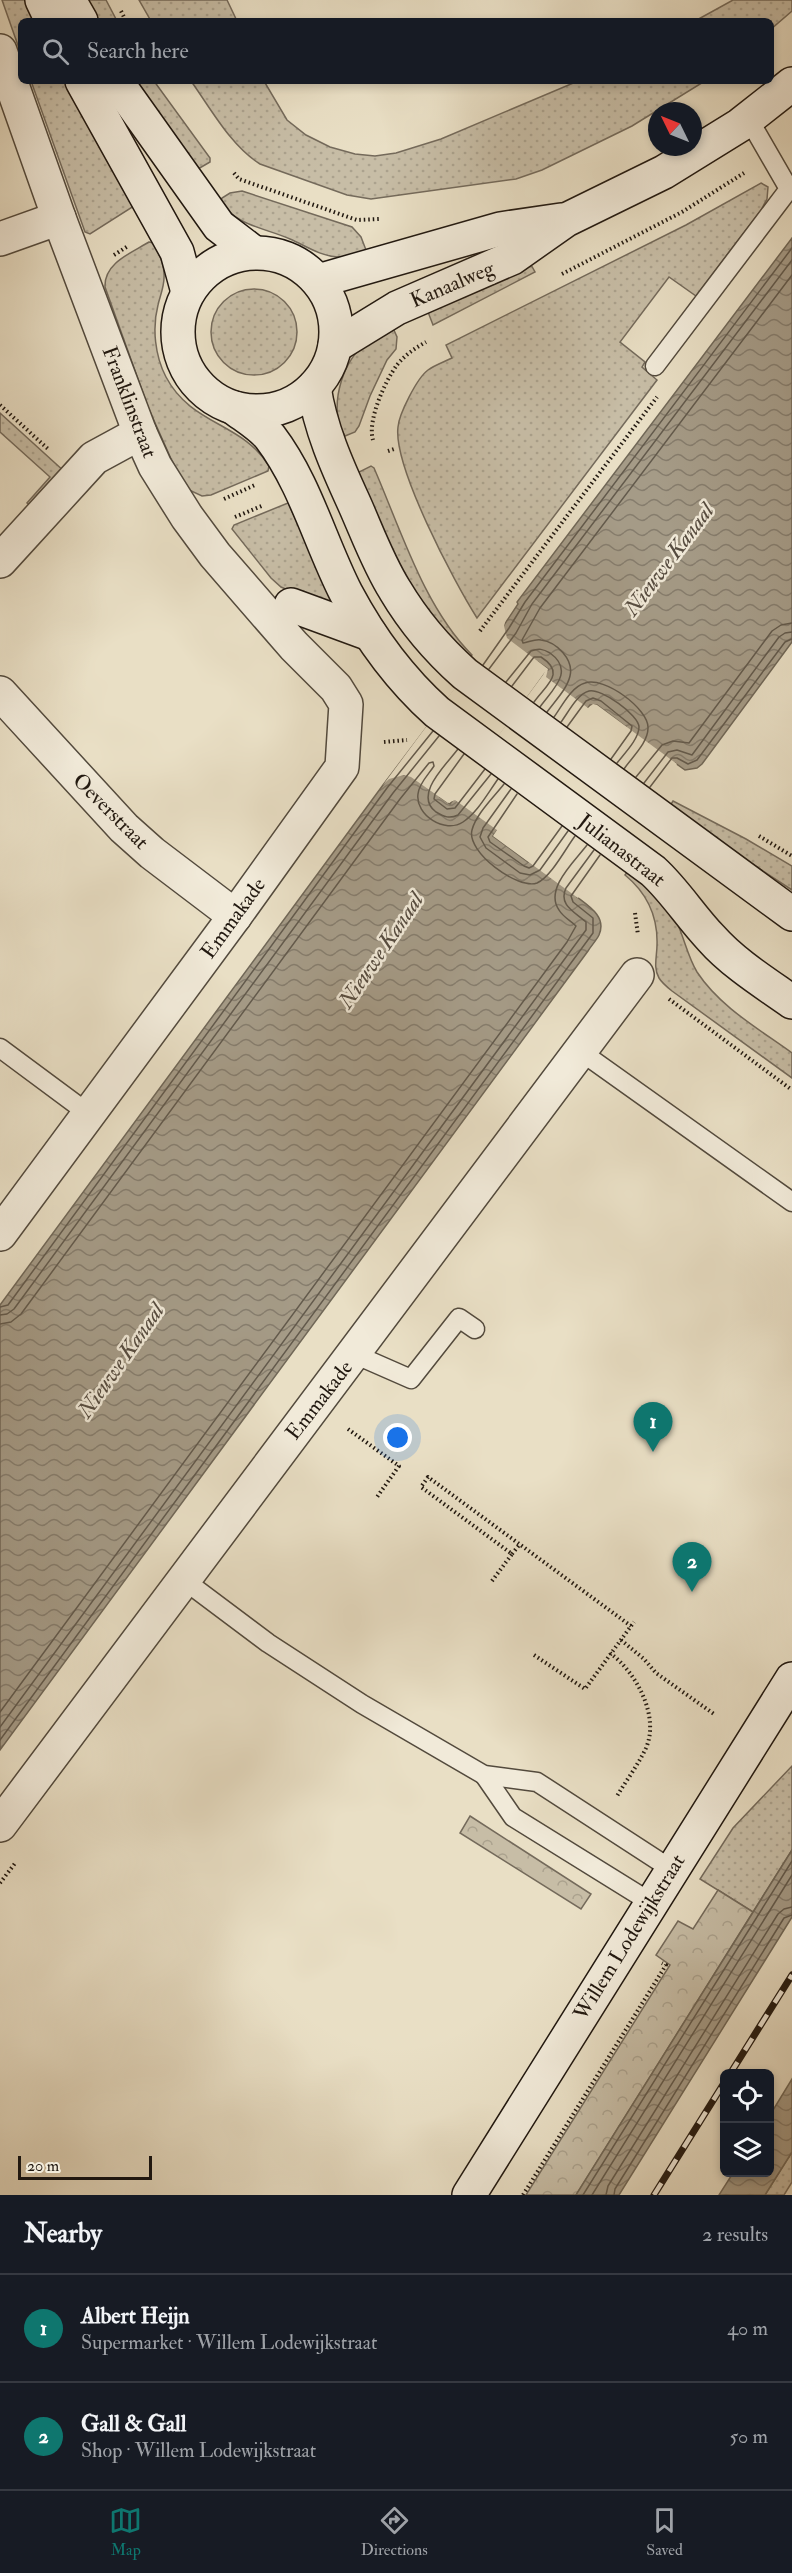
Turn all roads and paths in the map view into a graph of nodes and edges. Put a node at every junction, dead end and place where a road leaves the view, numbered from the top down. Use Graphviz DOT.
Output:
graph roads {
  1 [pos="42,0"];
  2 [pos="69,0"];
  3 [pos="51,18"];
  4 [pos="79,18"];
  5 [pos="0,51"];
  6 [pos="84,84"];
  7 [pos="119,84"];
  8 [pos="792,84"];
  9 [pos="748,118"];
  10 [pos="751,169"];
  11 [pos="239,178"];
  12 [pos="59,218"];
  13 [pos="566,219"];
  14 [pos="365,222"];
  15 [pos="161,225"];
  16 [pos="0,239"];
  17 [pos="253,252"];
  18 [pos="82,275"];
  19 [pos="556,277"];
  20 [pos="318,281"];
  21 [pos="188,292"];
  22 [pos="335,346"];
  23 [pos="413,349"];
  24 [pos="655,366"];
  25 [pos="314,387"];
  26 [pos="660,393"];
  27 [pos="0,405"];
  28 [pos="234,408"];
  29 [pos="140,433"];
  30 [pos="371,433"];
  31 [pos="394,448"];
  32 [pos="388,451"];
  33 [pos="78,475"];
  34 [pos="266,504"];
  35 [pos="226,521"];
  36 [pos="0,561"];
  37 [pos="243,588"];
  38 [pos="480,631"];
  39 [pos="370,634"];
  40 [pos="0,693"];
  41 [pos="346,704"];
  42 [pos="417,740"];
  43 [pos="377,747"];
  44 [pos="632,908"];
  45 [pos="792,914"];
  46 [pos="235,916"];
  47 [pos="637,975"];
  48 [pos="792,1002"];
  49 [pos="0,1048"];
  50 [pos="580,1051"];
  51 [pos="792,1090"];
  52 [pos="89,1114"];
  53 [pos="792,1202"];
  54 [pos="0,1234"];
  55 [pos="475,1329"];
  56 [pos="354,1354"];
  57 [pos="314,1404"];
  58 [pos="377,1497"];
  59 [pos="520,1544"];
  60 [pos="512,1554"];
  61 [pos="184,1580"];
  62 [pos="492,1581"];
  63 [pos="621,1640"];
  64 [pos="610,1653"];
  65 [pos="534,1655"];
  66 [pos="792,1680"];
  67 [pos="714,1714"];
  68 [pos="484,1775"];
  69 [pos="600,1824"];
  70 [pos="0,1825"];
  71 [pos="671,1869"];
  72 [pos="650,1902"];
  73 [pos="659,1961"];
  74 [pos="468,2195"];
  75 [pos="523,2195"];
  1 -- 3 [label="street"];
  2 -- 4 [label="street"];
  5 -- 12 [label="street, Franklinstraat"];
  6 -- 15 [label="street"];
  7 -- 17 [label="street"];
  8 -- 9 [label="street, Kanaalweg"];
  9 -- 13 [label="street, Kanaalweg"];
  9 -- 24 [label="lane"];
  10 -- 19 [label="path"];
  11 -- 14 [label="path"];
  12 -- 16 [label="street"];
  12 -- 18 [label="street, Franklinstraat"];
  13 -- 20 [label="street, Kanaalweg"];
  13 -- 22 [label="street, Kanaalweg"];
  15 -- 18 [label="path"];
  15 -- 21 [label="street"];
  17 -- 20 [label="street"];
  17 -- 21 [label="street"];
  18 -- 29 [label="street, Franklinstraat"];
  20 -- 22 [label="street"];
  21 -- 28 [label="street"];
  22 -- 25 [label="street"];
  23 -- 30 [label="path"];
  25 -- 28 [label="street"];
  25 -- 45 [label="street"];
  26 -- 38 [label="path"];
  27 -- 33 [label="path"];
  28 -- 39 [label="street"];
  29 -- 33 [label="street"];
  29 -- 37 [label="street, Franklinstraat"];
  31 -- 32 [label="path"];
  33 -- 36 [label="street"];
  34 -- 35 [label="path"];
  37 -- 39 [label="street"];
  37 -- 41 [label="street, Franklinstraat"];
  39 -- 48 [label="street, Julianastraat"];
  40 -- 46 [label="street, Oeverstraat"];
  41 -- 46 [label="street, Emmakade"];
  42 -- 43 [label="path"];
  44 -- 47 [label="path"];
  46 -- 52 [label="street, Emmakade"];
  47 -- 50 [label="street, Emmakade"];
  47 -- 51 [label="path"];
  49 -- 52 [label="lane"];
  50 -- 53 [label="lane"];
  50 -- 56 [label="street, Emmakade"];
  52 -- 54 [label="street, Emmakade"];
  55 -- 56 [label="lane"];
  56 -- 57 [label="street, Emmakade"];
  57 -- 58 [label="path"];
  57 -- 61 [label="street, Emmakade"];
  59 -- 60 [label="path"];
  59 -- 60 [label="path"];
  59 -- 63 [label="path"];
  60 -- 62 [label="path"];
  61 -- 68 [label="lane"];
  61 -- 70 [label="street, Emmakade"];
  63 -- 64 [label="path"];
  63 -- 67 [label="path"];
  64 -- 65 [label="path"];
  64 -- 69 [label="path"];
  66 -- 71 [label="street, Willem Lodewijkstraat"];
  68 -- 69 [label="lane"];
  68 -- 72 [label="lane"];
  69 -- 71 [label="lane"];
  71 -- 72 [label="street, Willem Lodewijkstraat"];
  72 -- 74 [label="street, Willem Lodewijkstraat"];
  73 -- 75 [label="path"];
}
